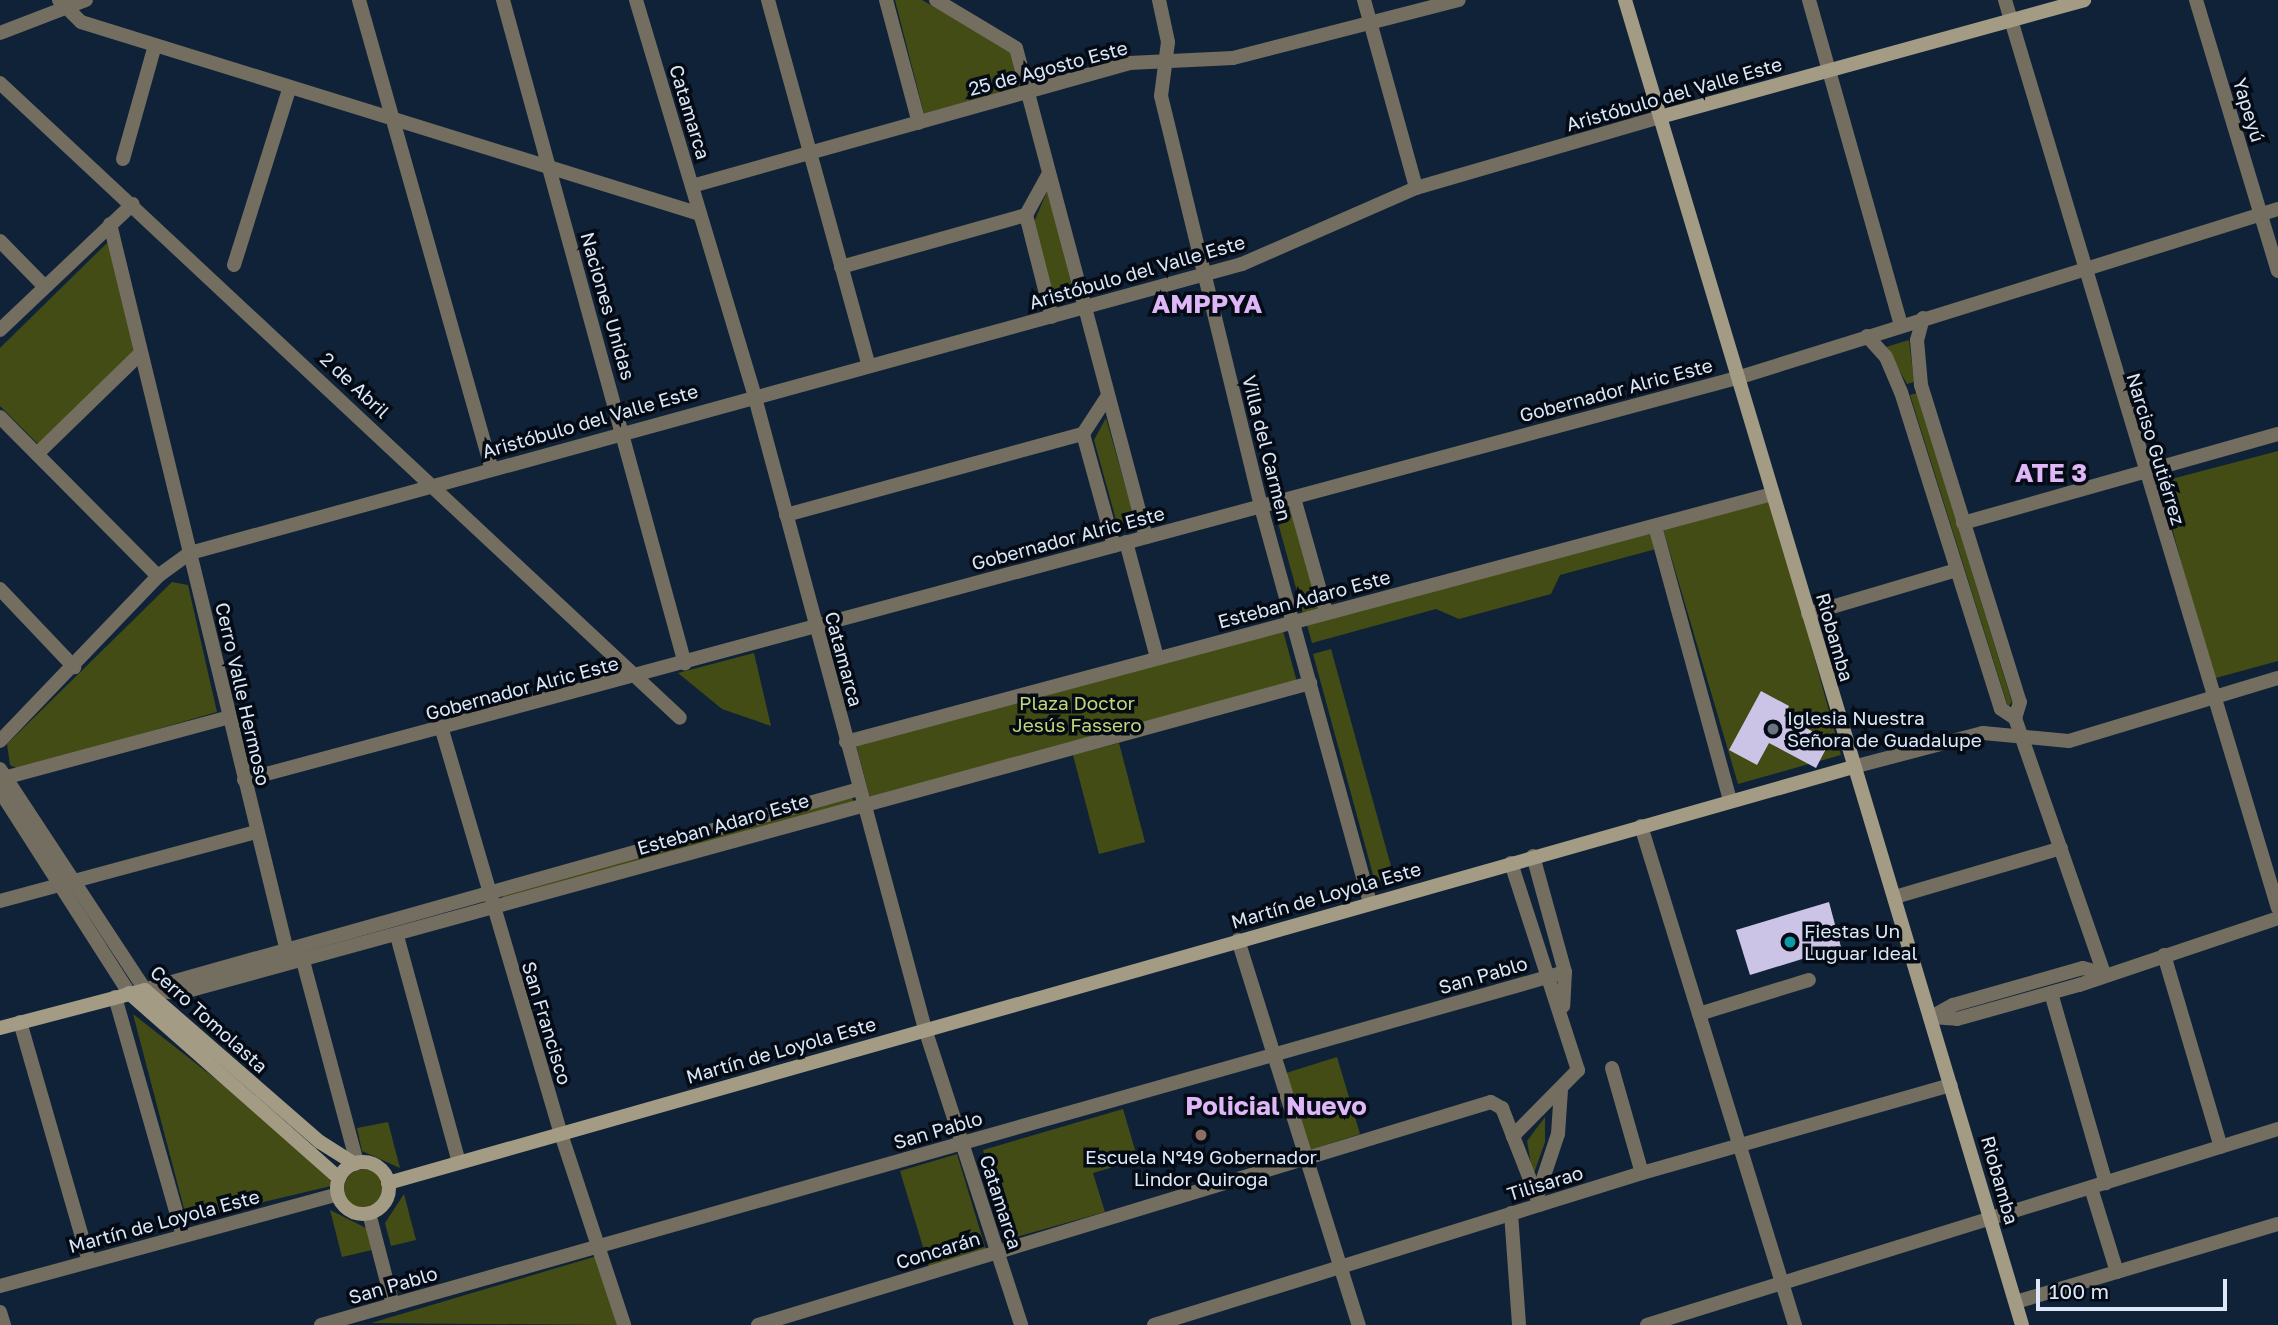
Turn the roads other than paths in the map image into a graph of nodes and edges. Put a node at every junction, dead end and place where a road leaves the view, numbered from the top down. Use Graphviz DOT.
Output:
graph roads {
  1 [pos="86,0"];
  2 [pos="359,0"];
  3 [pos="503,0"];
  4 [pos="636,0"];
  5 [pos="768,0"];
  6 [pos="886,0"];
  7 [pos="936,0"];
  8 [pos="1159,0"];
  9 [pos="1364,0"];
  10 [pos="1459,0"];
  11 [pos="1625,0"];
  12 [pos="1809,0"];
  13 [pos="2005,0"];
  14 [pos="2084,0"];
  15 [pos="2196,0"];
  16 [pos="62,5"];
  17 [pos="2011,21"];
  18 [pos="1371,25"];
  19 [pos="0,33"];
  20 [pos="155,46"];
  21 [pos="1161,63"];
  22 [pos="1830,71"];
  23 [pos="0,83"];
  24 [pos="289,90"];
  25 [pos="1027,93"];
  26 [pos="1660,117"];
  27 [pos="393,122"];
  28 [pos="919,123"];
  29 [pos="810,154"];
  30 [pos="123,159"];
  31 [pos="550,169"];
  32 [pos="1048,175"];
  33 [pos="692,186"];
  34 [pos="1416,188"];
  35 [pos="133,204"];
  36 [pos="2278,209"];
  37 [pos="700,214"];
  38 [pos="1027,215"];
  39 [pos="2260,215"];
  40 [pos="110,224"];
  41 [pos="0,241"];
  42 [pos="234,265"];
  43 [pos="841,267"];
  44 [pos="2083,268"];
  45 [pos="2278,271"];
  46 [pos="1204,275"];
  47 [pos="44,286"];
  48 [pos="1083,307"];
  49 [pos="1052,317"];
  50 [pos="1923,318"];
  51 [pos="1901,325"];
  52 [pos="0,330"];
  53 [pos="1867,336"];
  54 [pos="140,354"];
  55 [pos="868,363"];
  56 [pos="1737,377"];
  57 [pos="1921,385"];
  58 [pos="1902,392"];
  59 [pos="754,394"];
  60 [pos="1108,397"];
  61 [pos="0,417"];
  62 [pos="622,432"];
  63 [pos="1083,434"];
  64 [pos="2278,434"];
  65 [pos="37,454"];
  66 [pos="491,468"];
  67 [pos="2142,472"];
  68 [pos="434,485"];
  69 [pos="1772,494"];
  70 [pos="1294,498"];
  71 [pos="1261,507"];
  72 [pos="786,514"];
  73 [pos="1963,523"];
  74 [pos="1655,526"];
  75 [pos="1146,537"];
  76 [pos="1120,544"];
  77 [pos="190,553"];
  78 [pos="1957,570"];
  79 [pos="158,576"];
  80 [pos="0,589"];
  81 [pos="1326,612"];
  82 [pos="1808,614"];
  83 [pos="1292,622"];
  84 [pos="816,628"];
  85 [pos="1157,659"];
  86 [pos="685,664"];
  87 [pos="74,667"];
  88 [pos="639,676"];
  89 [pos="2278,678"];
  90 [pos="1310,683"];
  91 [pos="2213,697"];
  92 [pos="229,717"];
  93 [pos="680,718"];
  94 [pos="2015,718"];
  95 [pos="442,730"];
  96 [pos="2021,733"];
  97 [pos="0,741"];
  98 [pos="846,742"];
  99 [pos="1853,766"];
  100 [pos="1,779"];
  101 [pos="244,780"];
  102 [pos="859,789"];
  103 [pos="1730,801"];
  104 [pos="863,805"];
  105 [pos="1641,826"];
  106 [pos="256,832"];
  107 [pos="2061,848"];
  108 [pos="1533,856"];
  109 [pos="1511,863"];
  110 [pos="67,883"];
  111 [pos="488,891"];
  112 [pos="1895,897"];
  113 [pos="0,901"];
  114 [pos="1370,903"];
  115 [pos="2278,908"];
  116 [pos="493,909"];
  117 [pos="2278,918"];
  118 [pos="397,936"];
  119 [pos="1238,940"];
  120 [pos="286,947"];
  121 [pos="2164,955"];
  122 [pos="303,961"];
  123 [pos="1565,972"];
  124 [pos="2104,974"];
  125 [pos="1544,978"];
  126 [pos="1809,980"];
  127 [pos="145,990"];
  128 [pos="2051,993"];
  129 [pos="122,995"];
  130 [pos="1563,1006"];
  131 [pos="1699,1014"];
  132 [pos="1931,1017"];
  133 [pos="20,1022"];
  134 [pos="0,1028"];
  135 [pos="925,1029"];
  136 [pos="1274,1055"];
  137 [pos="1612,1068"];
  138 [pos="1951,1085"];
  139 [pos="1561,1090"];
  140 [pos="2278,1129"];
  141 [pos="561,1134"];
  142 [pos="1513,1136"];
  143 [pos="962,1144"];
  144 [pos="1740,1146"];
  145 [pos="2221,1147"];
  146 [pos="1306,1156"];
  147 [pos="356,1164"];
  148 [pos="459,1164"];
  149 [pos="1642,1173"];
  150 [pos="339,1178"];
  151 [pos="388,1183"];
  152 [pos="2106,1183"];
  153 [pos="2091,1188"];
  154 [pos="338,1194"];
  155 [pos="1538,1201"];
  156 [pos="369,1213"];
  157 [pos="1511,1213"];
  158 [pos="1991,1219"];
  159 [pos="2278,1224"];
  160 [pos="183,1236"];
  161 [pos="600,1246"];
  162 [pos="997,1252"];
  163 [pos="89,1261"];
  164 [pos="1340,1267"];
  165 [pos="2117,1272"];
  166 [pos="1782,1283"];
  167 [pos="0,1286"];
  168 [pos="2016,1302"];
  169 [pos="393,1305"];
  170 [pos="0,1312"];
  171 [pos="364,1319"];
  172 [pos="4,1325"];
  173 [pos="321,1325"];
  174 [pos="624,1325"];
  175 [pos="758,1325"];
  176 [pos="1021,1325"];
  177 [pos="1154,1325"];
  178 [pos="1359,1325"];
  179 [pos="1520,1325"];
  180 [pos="1647,1325"];
  181 [pos="1795,1325"];
  182 [pos="2022,1325"];
  1 -- 16 [label="street"];
  2 -- 27 [label="street"];
  3 -- 31 [label="street, Naciones Unidas"];
  4 -- 33 [label="street, Catamarca"];
  5 -- 29 [label="street"];
  6 -- 28 [label="street"];
  7 -- 25 [label="street"];
  8 -- 21 [label="street, Villa del Carmen"];
  9 -- 18 [label="street"];
  10 -- 18 [label="street, 25 de Agosto Este"];
  11 -- 26 [label="main road, Riobamba"];
  12 -- 22 [label="street"];
  13 -- 17 [label="street, Narciso Gutiérrez"];
  14 -- 17 [label="main road, Aristóbulo del Valle Este"];
  15 -- 39 [label="street, Yapeyú"];
  16 -- 19 [label="street"];
  16 -- 20 [label="street"];
  17 -- 22 [label="main road, Aristóbulo del Valle Este"];
  17 -- 44 [label="street, Narciso Gutiérrez"];
  18 -- 21 [label="street, 25 de Agosto Este"];
  18 -- 34 [label="street"];
  20 -- 24 [label="street"];
  20 -- 30 [label="street"];
  21 -- 25 [label="street, 25 de Agosto Este"];
  21 -- 46 [label="street, Villa del Carmen"];
  22 -- 26 [label="main road, Aristóbulo del Valle Este"];
  22 -- 51 [label="street"];
  23 -- 35 [label="street, 2 de Abril"];
  24 -- 27 [label="street"];
  24 -- 42 [label="street"];
  25 -- 28 [label="street, 25 de Agosto Este"];
  25 -- 32 [label="street"];
  26 -- 34 [label="street, Aristóbulo del Valle Este"];
  26 -- 56 [label="main road, Riobamba"];
  27 -- 31 [label="street"];
  27 -- 66 [label="street"];
  28 -- 29 [label="street, 25 de Agosto Este"];
  29 -- 33 [label="street, 25 de Agosto Este"];
  29 -- 43 [label="street"];
  31 -- 37 [label="street"];
  31 -- 62 [label="street, Naciones Unidas"];
  32 -- 38 [label="street"];
  32 -- 48 [label="street"];
  33 -- 37 [label="street, Catamarca"];
  34 -- 46 [label="street, Aristóbulo del Valle Este"];
  35 -- 40 [label="street"];
  35 -- 68 [label="street, 2 de Abril"];
  36 -- 39 [label="street, Gobernador Alric Este"];
  37 -- 59 [label="street, Catamarca"];
  38 -- 43 [label="street"];
  38 -- 49 [label="street"];
  39 -- 44 [label="street, Gobernador Alric Este"];
  39 -- 45 [label="street, Yapeyú"];
  40 -- 47 [label="street"];
  40 -- 54 [label="street, Cerro Valle Hermoso"];
  41 -- 47 [label="street"];
  43 -- 55 [label="street"];
  44 -- 50 [label="street, Gobernador Alric Este"];
  44 -- 67 [label="street, Narciso Gutiérrez"];
  46 -- 48 [label="street, Aristóbulo del Valle Este"];
  46 -- 71 [label="street, Villa del Carmen"];
  47 -- 52 [label="street"];
  48 -- 49 [label="street, Aristóbulo del Valle Este"];
  48 -- 60 [label="street"];
  49 -- 55 [label="street, Aristóbulo del Valle Este"];
  50 -- 51 [label="street, Gobernador Alric Este"];
  50 -- 57 [label="street"];
  51 -- 53 [label="street, Gobernador Alric Este"];
  53 -- 56 [label="street, Gobernador Alric Este"];
  53 -- 58 [label="street"];
  54 -- 65 [label="street"];
  54 -- 77 [label="street, Cerro Valle Hermoso"];
  55 -- 59 [label="street, Aristóbulo del Valle Este"];
  56 -- 69 [label="main road, Riobamba"];
  56 -- 70 [label="street, Gobernador Alric Este"];
  57 -- 58 [label="street"];
  57 -- 73 [label="street"];
  58 -- 78 [label="street"];
  59 -- 62 [label="street, Aristóbulo del Valle Este"];
  59 -- 72 [label="street, Catamarca"];
  60 -- 63 [label="street"];
  60 -- 75 [label="street"];
  61 -- 65 [label="street"];
  62 -- 66 [label="street, Aristóbulo del Valle Este"];
  62 -- 86 [label="street, Naciones Unidas"];
  63 -- 72 [label="street"];
  63 -- 76 [label="street"];
  64 -- 67 [label="street"];
  65 -- 79 [label="street"];
  66 -- 68 [label="street, Aristóbulo del Valle Este"];
  67 -- 73 [label="street"];
  67 -- 91 [label="street, Narciso Gutiérrez"];
  68 -- 77 [label="street, Aristóbulo del Valle Este"];
  68 -- 88 [label="street, 2 de Abril"];
  69 -- 74 [label="street, Esteban Adaro Este"];
  69 -- 82 [label="main road, Riobamba"];
  70 -- 71 [label="street, Gobernador Alric Este"];
  70 -- 81 [label="street, Villa del Carmen"];
  71 -- 75 [label="street, Gobernador Alric Este"];
  71 -- 83 [label="street, Villa del Carmen"];
  72 -- 84 [label="street, Catamarca"];
  73 -- 94 [label="street"];
  74 -- 81 [label="street, Esteban Adaro Este"];
  74 -- 103 [label="street"];
  75 -- 76 [label="street, Gobernador Alric Este"];
  76 -- 84 [label="street, Gobernador Alric Este"];
  76 -- 85 [label="street"];
  77 -- 79 [label="street"];
  77 -- 92 [label="street, Cerro Valle Hermoso"];
  78 -- 82 [label="street"];
  78 -- 94 [label="street"];
  79 -- 87 [label="street"];
  80 -- 87 [label="street"];
  81 -- 83 [label="street, Esteban Adaro Este"];
  82 -- 99 [label="main road, Riobamba"];
  83 -- 85 [label="street, Esteban Adaro Este"];
  83 -- 90 [label="street, Villa del Carmen"];
  84 -- 86 [label="street, Gobernador Alric Este"];
  84 -- 98 [label="street, Catamarca"];
  85 -- 98 [label="street, Esteban Adaro Este"];
  86 -- 88 [label="street, Gobernador Alric Este"];
  87 -- 97 [label="street"];
  88 -- 93 [label="street, 2 de Abril"];
  88 -- 95 [label="street, Gobernador Alric Este"];
  89 -- 91 [label="street, Martín de Loyola Este"];
  90 -- 104 [label="street, Esteban Adaro Este"];
  90 -- 114 [label="street, Villa del Carmen"];
  91 -- 96 [label="street, Martín de Loyola Este"];
  91 -- 115 [label="street, Narciso Gutiérrez"];
  92 -- 100 [label="street"];
  92 -- 101 [label="street, Cerro Valle Hermoso"];
  94 -- 96 [label="street"];
  95 -- 101 [label="street, Gobernador Alric Este"];
  95 -- 111 [label="street, San Francisco"];
  96 -- 99 [label="street, Martín de Loyola Este"];
  96 -- 107 [label="street"];
  98 -- 102 [label="street, Catamarca"];
  99 -- 103 [label="main road, Martín de Loyola Este"];
  99 -- 112 [label="main road, Riobamba"];
  100 -- 110 [label="street, Cerro Tomolasta"];
  101 -- 106 [label="street, Cerro Valle Hermoso"];
  102 -- 104 [label="street, Catamarca"];
  102 -- 111 [label="street, Esteban Adaro Este"];
  103 -- 105 [label="main road, Martín de Loyola Este"];
  104 -- 116 [label="street, Esteban Adaro Este"];
  104 -- 135 [label="street, Catamarca"];
  105 -- 108 [label="main road, Martín de Loyola Este"];
  105 -- 131 [label="street"];
  106 -- 110 [label="street"];
  106 -- 120 [label="street, Cerro Valle Hermoso"];
  107 -- 112 [label="street"];
  107 -- 124 [label="street"];
  108 -- 109 [label="main road, Martín de Loyola Este"];
  108 -- 123 [label="street"];
  109 -- 114 [label="main road, Martín de Loyola Este"];
  109 -- 125 [label="street"];
  110 -- 113 [label="street"];
  110 -- 127 [label="street, Cerro Tomolasta"];
  110 -- 129 [label="street, Cerro Tomolasta"];
  111 -- 116 [label="street, San Francisco"];
  111 -- 120 [label="street, Esteban Adaro Este"];
  112 -- 132 [label="main road, Riobamba"];
  114 -- 119 [label="main road, Martín de Loyola Este"];
  116 -- 118 [label="street, Esteban Adaro Este"];
  116 -- 141 [label="street, San Francisco"];
  117 -- 121 [label="street"];
  118 -- 122 [label="street, Esteban Adaro Este"];
  118 -- 148 [label="street"];
  119 -- 135 [label="main road, Martín de Loyola Este"];
  119 -- 136 [label="street"];
  120 -- 122 [label="street"];
  120 -- 127 [label="street, Esteban Adaro Este"];
  121 -- 124 [label="street"];
  121 -- 145 [label="street"];
  122 -- 127 [label="street, Esteban Adaro Este"];
  122 -- 147 [label="street"];
  123 -- 125 [label="street, San Pablo"];
  123 -- 130 [label="street"];
  124 -- 128 [label="street"];
  124 -- 132 [label="street"];
  125 -- 130 [label="street"];
  125 -- 136 [label="street, San Pablo"];
  126 -- 131 [label="street"];
  127 -- 129 [label="main road, Esteban Adaro Este"];
  127 -- 147 [label="main road, Cerro Tomolasta"];
  128 -- 132 [label="street"];
  128 -- 152 [label="street"];
  129 -- 133 [label="main road, Esteban Adaro Este"];
  129 -- 150 [label="main road, Cerro Tomolasta"];
  129 -- 160 [label="street"];
  130 -- 139 [label="street"];
  131 -- 144 [label="street"];
  132 -- 138 [label="main road, Riobamba"];
  133 -- 134 [label="main road, Esteban Adaro Este"];
  133 -- 163 [label="street"];
  135 -- 141 [label="main road, Martín de Loyola Este"];
  135 -- 143 [label="street, Catamarca"];
  136 -- 143 [label="street, San Pablo"];
  136 -- 146 [label="street"];
  137 -- 149 [label="street"];
  138 -- 144 [label="street, Tilisarao"];
  138 -- 158 [label="main road, Riobamba"];
  139 -- 142 [label="street"];
  139 -- 155 [label="street"];
  140 -- 145 [label="street"];
  141 -- 148 [label="main road, Martín de Loyola Este"];
  141 -- 161 [label="street, San Francisco"];
  142 -- 146 [label="street, Concarán"];
  142 -- 155 [label="street"];
  143 -- 161 [label="street, San Pablo"];
  143 -- 162 [label="street, Catamarca"];
  144 -- 149 [label="street, Tilisarao"];
  144 -- 166 [label="street"];
  145 -- 152 [label="street"];
  146 -- 162 [label="street, Concarán"];
  146 -- 164 [label="street"];
  147 -- 150 [label="main road"];
  147 -- 151 [label="main road"];
  148 -- 151 [label="main road, Martín de Loyola Este"];
  149 -- 155 [label="street, Tilisarao"];
  150 -- 154 [label="main road"];
  151 -- 156 [label="main road"];
  152 -- 153 [label="street"];
  153 -- 158 [label="street"];
  153 -- 165 [label="street"];
  154 -- 156 [label="main road"];
  154 -- 160 [label="street, Martín de Loyola Este"];
  155 -- 157 [label="street, Tilisarao"];
  156 -- 169 [label="street"];
  157 -- 164 [label="street, Tilisarao"];
  157 -- 179 [label="street"];
  158 -- 166 [label="street"];
  158 -- 168 [label="main road, Riobamba"];
  159 -- 165 [label="street"];
  160 -- 163 [label="street, Martín de Loyola Este"];
  161 -- 169 [label="street, San Pablo"];
  161 -- 174 [label="street, San Francisco"];
  162 -- 175 [label="street, Concarán"];
  162 -- 176 [label="street, Catamarca"];
  163 -- 167 [label="street, Martín de Loyola Este"];
  164 -- 177 [label="street, Tilisarao"];
  164 -- 178 [label="street"];
  165 -- 168 [label="street"];
  166 -- 180 [label="street"];
  166 -- 181 [label="street"];
  168 -- 182 [label="main road, Riobamba"];
  169 -- 171 [label="street, San Pablo"];
  170 -- 172 [label="street"];
  171 -- 173 [label="street, San Pablo"];
}
